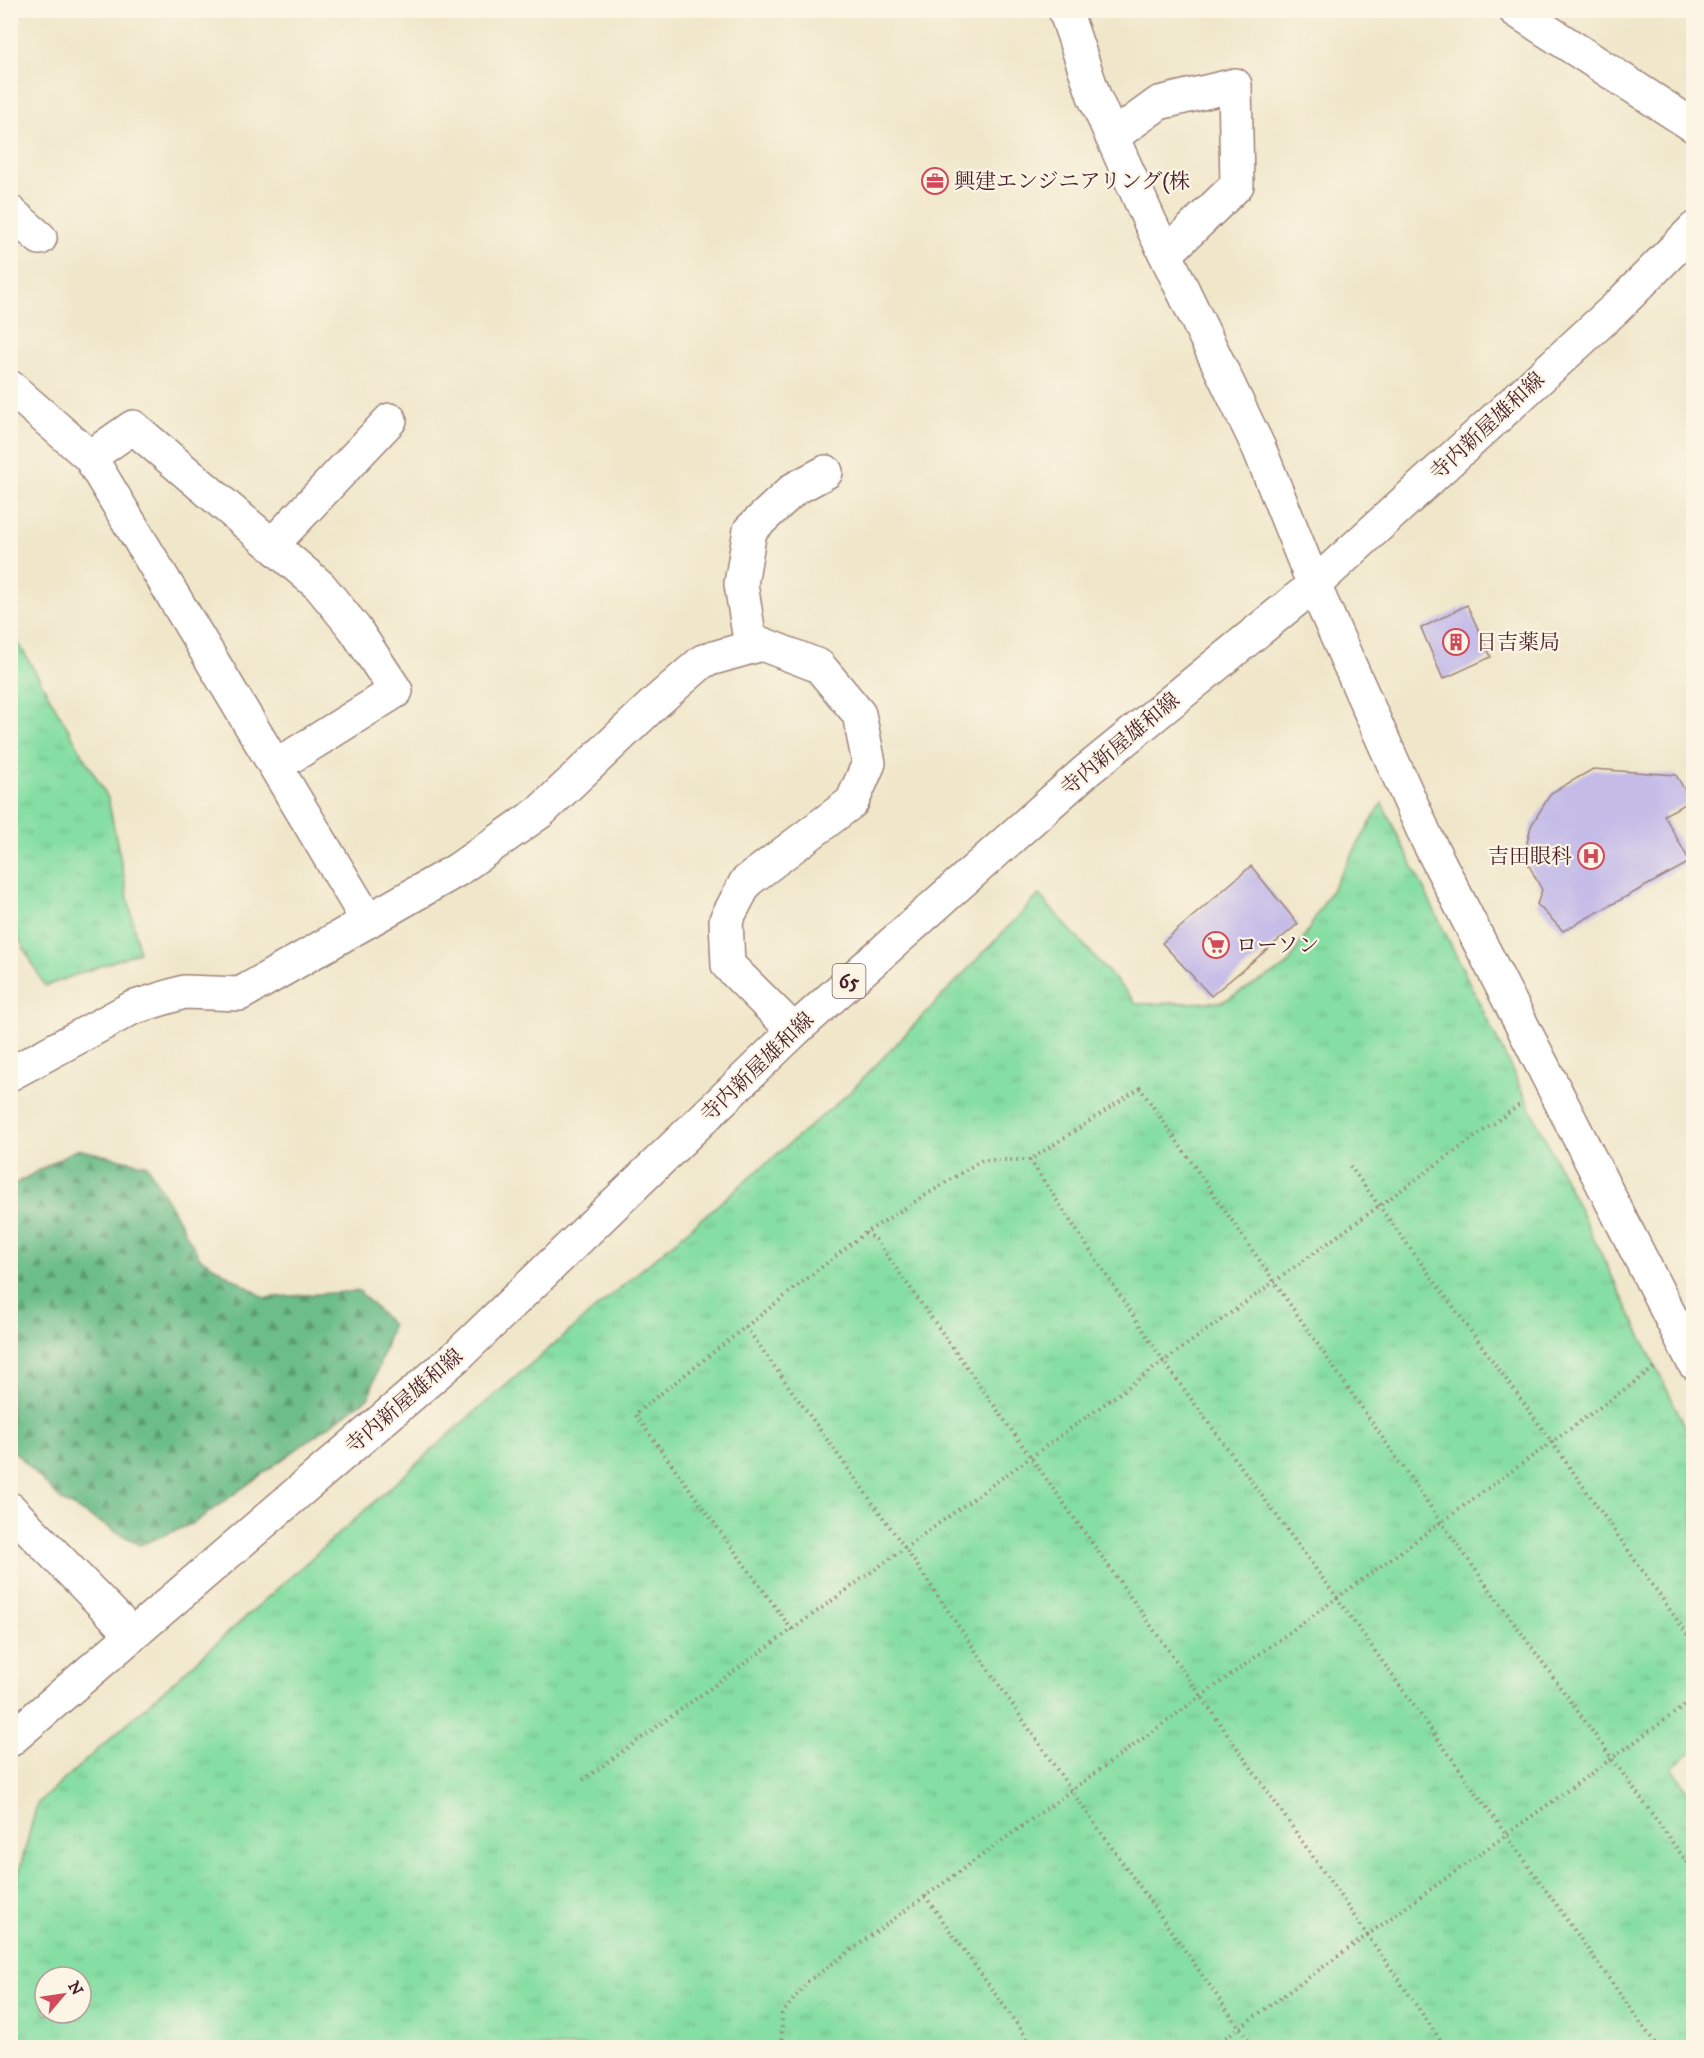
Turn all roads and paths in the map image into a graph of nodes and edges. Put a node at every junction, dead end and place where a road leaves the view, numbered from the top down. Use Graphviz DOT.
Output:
graph roads {
  1 [pos="1065,10"];
  2 [pos="1515,10"];
  3 [pos="1694,126"];
  4 [pos="1112,136"];
  5 [pos="10,212"];
  6 [pos="1694,229"];
  7 [pos="40,238"];
  8 [pos="1166,254"];
  9 [pos="10,387"];
  10 [pos="390,420"];
  11 [pos="90,457"];
  12 [pos="825,472"];
  13 [pos="272,545"];
  14 [pos="1314,585"];
  15 [pos="751,648"];
  16 [pos="276,766"];
  17 [pos="368,921"];
  18 [pos="794,1031"];
  19 [pos="10,1074"];
  20 [pos="1551,1081"];
  21 [pos="1030,1160"];
  22 [pos="1350,1166"];
  23 [pos="1379,1206"];
  24 [pos="864,1233"];
  25 [pos="1274,1283"];
  26 [pos="746,1327"];
  27 [pos="1689,1354"];
  28 [pos="1164,1362"];
  29 [pos="1552,1442"];
  30 [pos="1030,1458"];
  31 [pos="10,1509"];
  32 [pos="1441,1522"];
  33 [pos="905,1548"];
  34 [pos="1337,1598"];
  35 [pos="792,1630"];
  36 [pos="132,1634"];
  37 [pos="1694,1644"];
  38 [pos="1201,1696"];
  39 [pos="1694,1699"];
  40 [pos="10,1740"];
  41 [pos="1612,1758"];
  42 [pos="583,1780"];
  43 [pos="1071,1790"];
  44 [pos="1506,1834"];
  45 [pos="1694,1872"];
  46 [pos="925,1896"];
  47 [pos="1368,1934"];
  48 [pos="1239,2028"];
  49 [pos="1655,2043"];
  50 [pos="782,2045"];
  51 [pos="1034,2048"];
  52 [pos="1211,2048"];
  53 [pos="1254,2048"];
  54 [pos="1446,2048"];
  1 -- 4 [label="street"];
  2 -- 3 [label="street"];
  4 -- 8 [label="street"];
  4 -- 8 [label="street"];
  5 -- 7 [label="street"];
  6 -- 14 [label="street, 寺内新屋雄和線 / 65"];
  8 -- 14 [label="street"];
  9 -- 11 [label="street"];
  10 -- 13 [label="street"];
  11 -- 13 [label="street"];
  11 -- 16 [label="street"];
  12 -- 15 [label="street"];
  13 -- 16 [label="street"];
  14 -- 18 [label="street, 寺内新屋雄和線 / 65"];
  14 -- 20 [label="street"];
  15 -- 17 [label="street"];
  15 -- 18 [label="street"];
  16 -- 17 [label="street"];
  17 -- 19 [label="street"];
  18 -- 36 [label="street, 寺内新屋雄和線 / 65"];
  20 -- 23 [label="path"];
  20 -- 27 [label="street"];
  21 -- 24 [label="path"];
  21 -- 25 [label="path"];
  21 -- 28 [label="path"];
  22 -- 23 [label="path"];
  23 -- 25 [label="path"];
  23 -- 29 [label="path"];
  24 -- 26 [label="path"];
  24 -- 30 [label="path"];
  25 -- 28 [label="path"];
  25 -- 32 [label="path"];
  26 -- 33 [label="path"];
  26 -- 35 [label="path"];
  27 -- 29 [label="path"];
  28 -- 30 [label="path"];
  28 -- 34 [label="path"];
  29 -- 32 [label="path"];
  29 -- 37 [label="path"];
  30 -- 33 [label="path"];
  30 -- 38 [label="path"];
  31 -- 36 [label="street"];
  32 -- 34 [label="path"];
  32 -- 41 [label="path"];
  33 -- 35 [label="path"];
  33 -- 43 [label="path"];
  34 -- 38 [label="path"];
  34 -- 44 [label="path"];
  35 -- 42 [label="path"];
  36 -- 40 [label="street, 寺内新屋雄和線 / 65"];
  38 -- 43 [label="path"];
  38 -- 47 [label="path"];
  39 -- 41 [label="path"];
  41 -- 44 [label="path"];
  41 -- 45 [label="path"];
  43 -- 46 [label="path"];
  43 -- 48 [label="path"];
  44 -- 47 [label="path"];
  44 -- 49 [label="path"];
  46 -- 50 [label="path"];
  46 -- 51 [label="path"];
  47 -- 48 [label="path"];
  47 -- 54 [label="path"];
  48 -- 52 [label="path"];
  48 -- 53 [label="path"];
}
